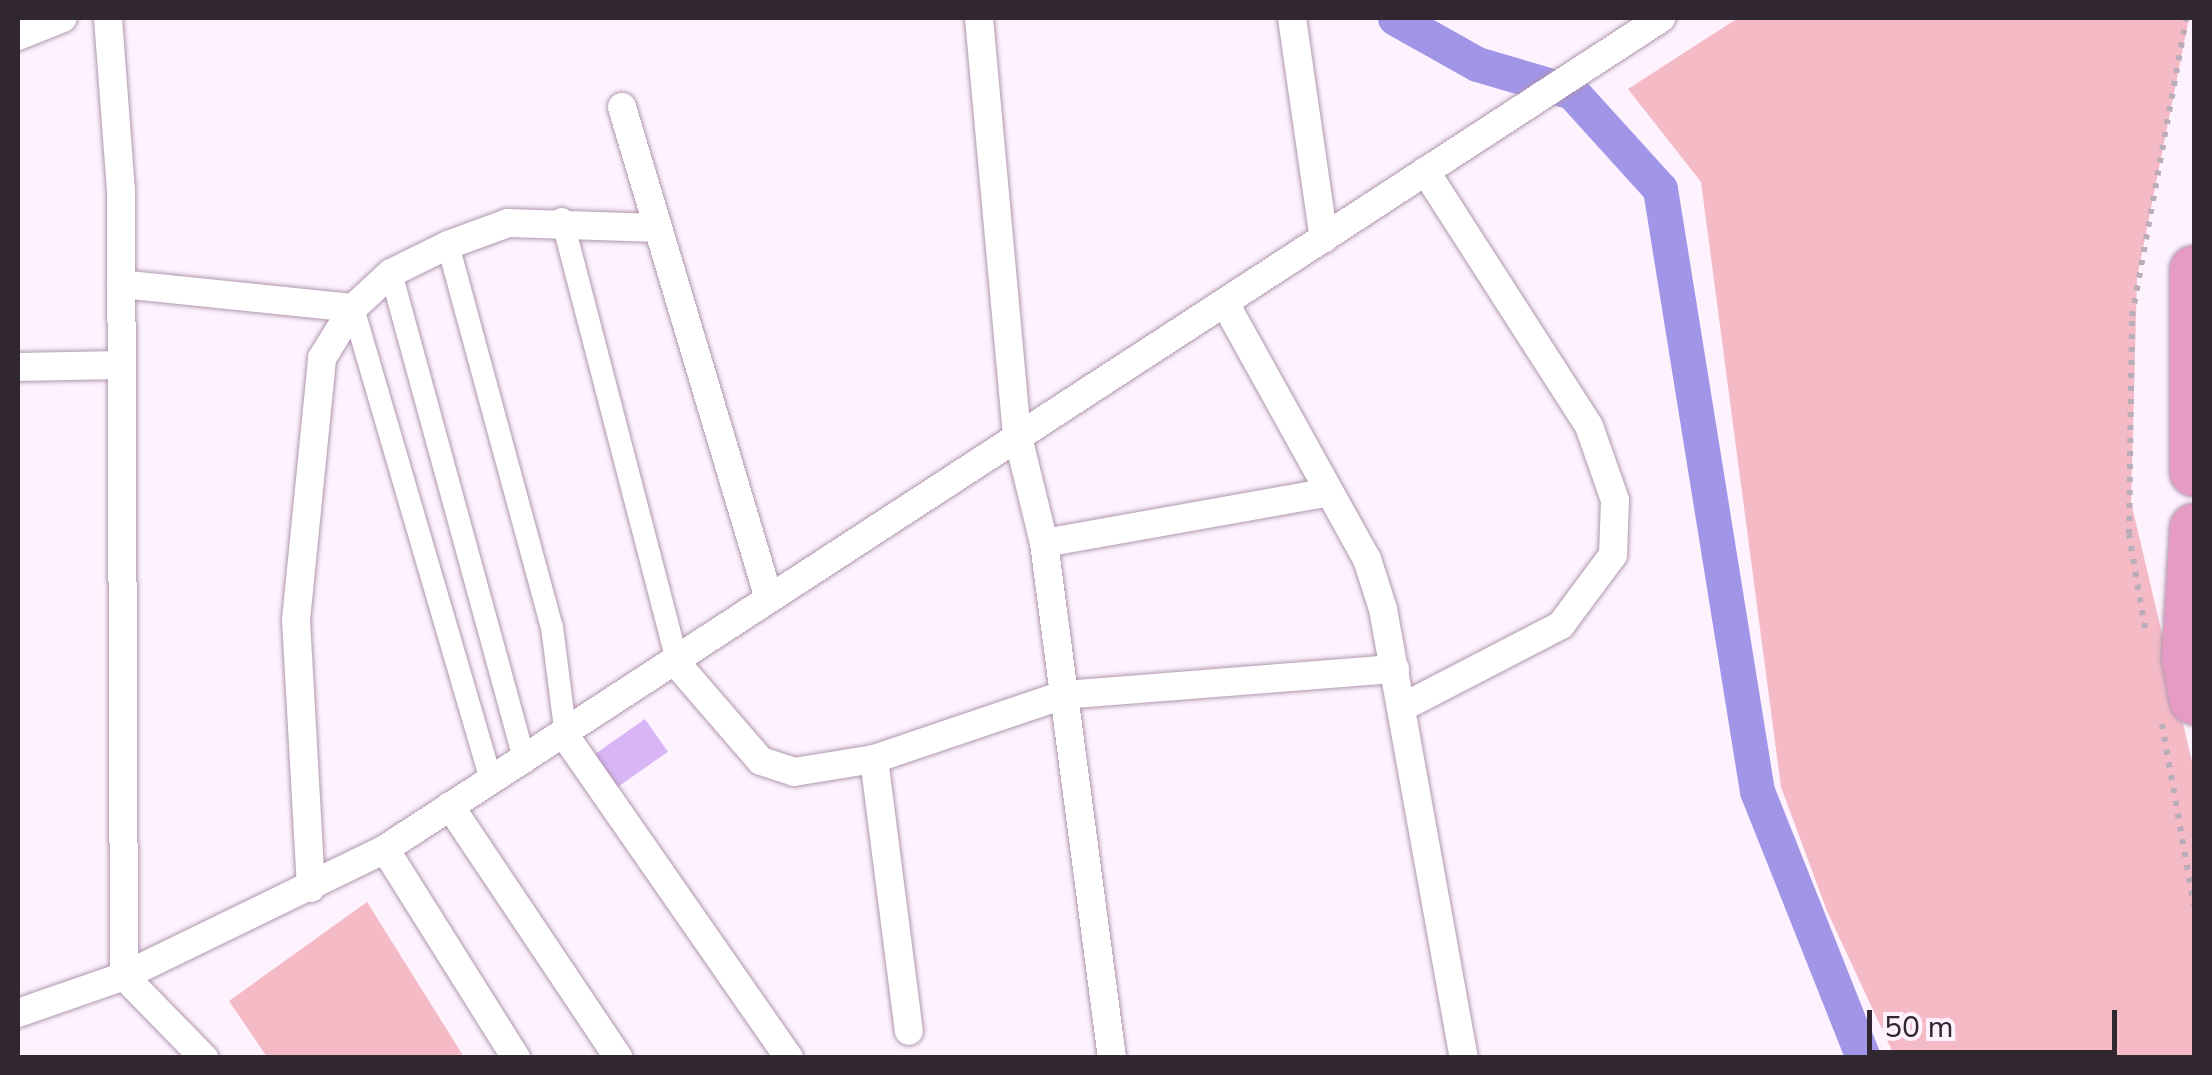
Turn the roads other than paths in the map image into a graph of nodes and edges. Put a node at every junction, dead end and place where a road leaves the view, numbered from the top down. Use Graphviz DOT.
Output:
graph roads {
  1 [pos="63,18"];
  2 [pos="108,18"];
  3 [pos="979,18"];
  4 [pos="1292,18"];
  5 [pos="1661,18"];
  6 [pos="18,36"];
  7 [pos="622,107"];
  8 [pos="1425,172"];
  9 [pos="562,219"];
  10 [pos="658,228"];
  11 [pos="1324,239"];
  12 [pos="448,245"];
  13 [pos="2194,270"];
  14 [pos="391,273"];
  15 [pos="122,284"];
  16 [pos="1226,305"];
  17 [pos="354,308"];
  18 [pos="120,365"];
  19 [pos="18,367"];
  20 [pos="1018,433"];
  21 [pos="2194,472"];
  22 [pos="1326,493"];
  23 [pos="2194,528"];
  24 [pos="1044,544"];
  25 [pos="769,600"];
  26 [pos="678,664"];
  27 [pos="1395,668"];
  28 [pos="1063,696"];
  29 [pos="2194,700"];
  30 [pos="1405,706"];
  31 [pos="566,737"];
  32 [pos="874,759"];
  33 [pos="525,762"];
  34 [pos="490,781"];
  35 [pos="450,806"];
  36 [pos="385,848"];
  37 [pos="311,888"];
  38 [pos="124,976"];
  39 [pos="18,1013"];
  40 [pos="909,1031"];
  41 [pos="204,1058"];
  42 [pos="516,1058"];
  43 [pos="618,1058"];
  44 [pos="789,1058"];
  45 [pos="1112,1058"];
  46 [pos="1464,1058"];
  1 -- 6 [label="street"];
  2 -- 15 [label="street"];
  3 -- 20 [label="street"];
  4 -- 11 [label="street"];
  5 -- 8 [label="street"];
  7 -- 10 [label="street"];
  8 -- 11 [label="street"];
  8 -- 30 [label="street"];
  9 -- 10 [label="street"];
  9 -- 12 [label="street"];
  9 -- 26 [label="street"];
  10 -- 25 [label="street"];
  11 -- 16 [label="street"];
  12 -- 14 [label="street"];
  12 -- 31 [label="street"];
  13 -- 21 [label="highway"];
  14 -- 17 [label="street"];
  14 -- 33 [label="street"];
  15 -- 17 [label="street"];
  15 -- 18 [label="street"];
  16 -- 20 [label="street"];
  16 -- 22 [label="street"];
  17 -- 34 [label="street"];
  17 -- 37 [label="street"];
  18 -- 19 [label="street"];
  18 -- 38 [label="street"];
  20 -- 24 [label="street"];
  20 -- 25 [label="street"];
  22 -- 24 [label="street"];
  22 -- 27 [label="street"];
  23 -- 29 [label="highway"];
  24 -- 28 [label="street"];
  25 -- 26 [label="street"];
  26 -- 31 [label="street"];
  26 -- 32 [label="street"];
  27 -- 28 [label="street"];
  27 -- 30 [label="street"];
  28 -- 32 [label="street"];
  28 -- 45 [label="street"];
  30 -- 46 [label="street"];
  31 -- 33 [label="street"];
  31 -- 44 [label="street"];
  32 -- 40 [label="street"];
  33 -- 34 [label="street"];
  34 -- 35 [label="street"];
  35 -- 36 [label="street"];
  35 -- 43 [label="street"];
  36 -- 37 [label="street"];
  36 -- 42 [label="street"];
  37 -- 38 [label="street"];
  38 -- 39 [label="street"];
  38 -- 41 [label="street"];
}
